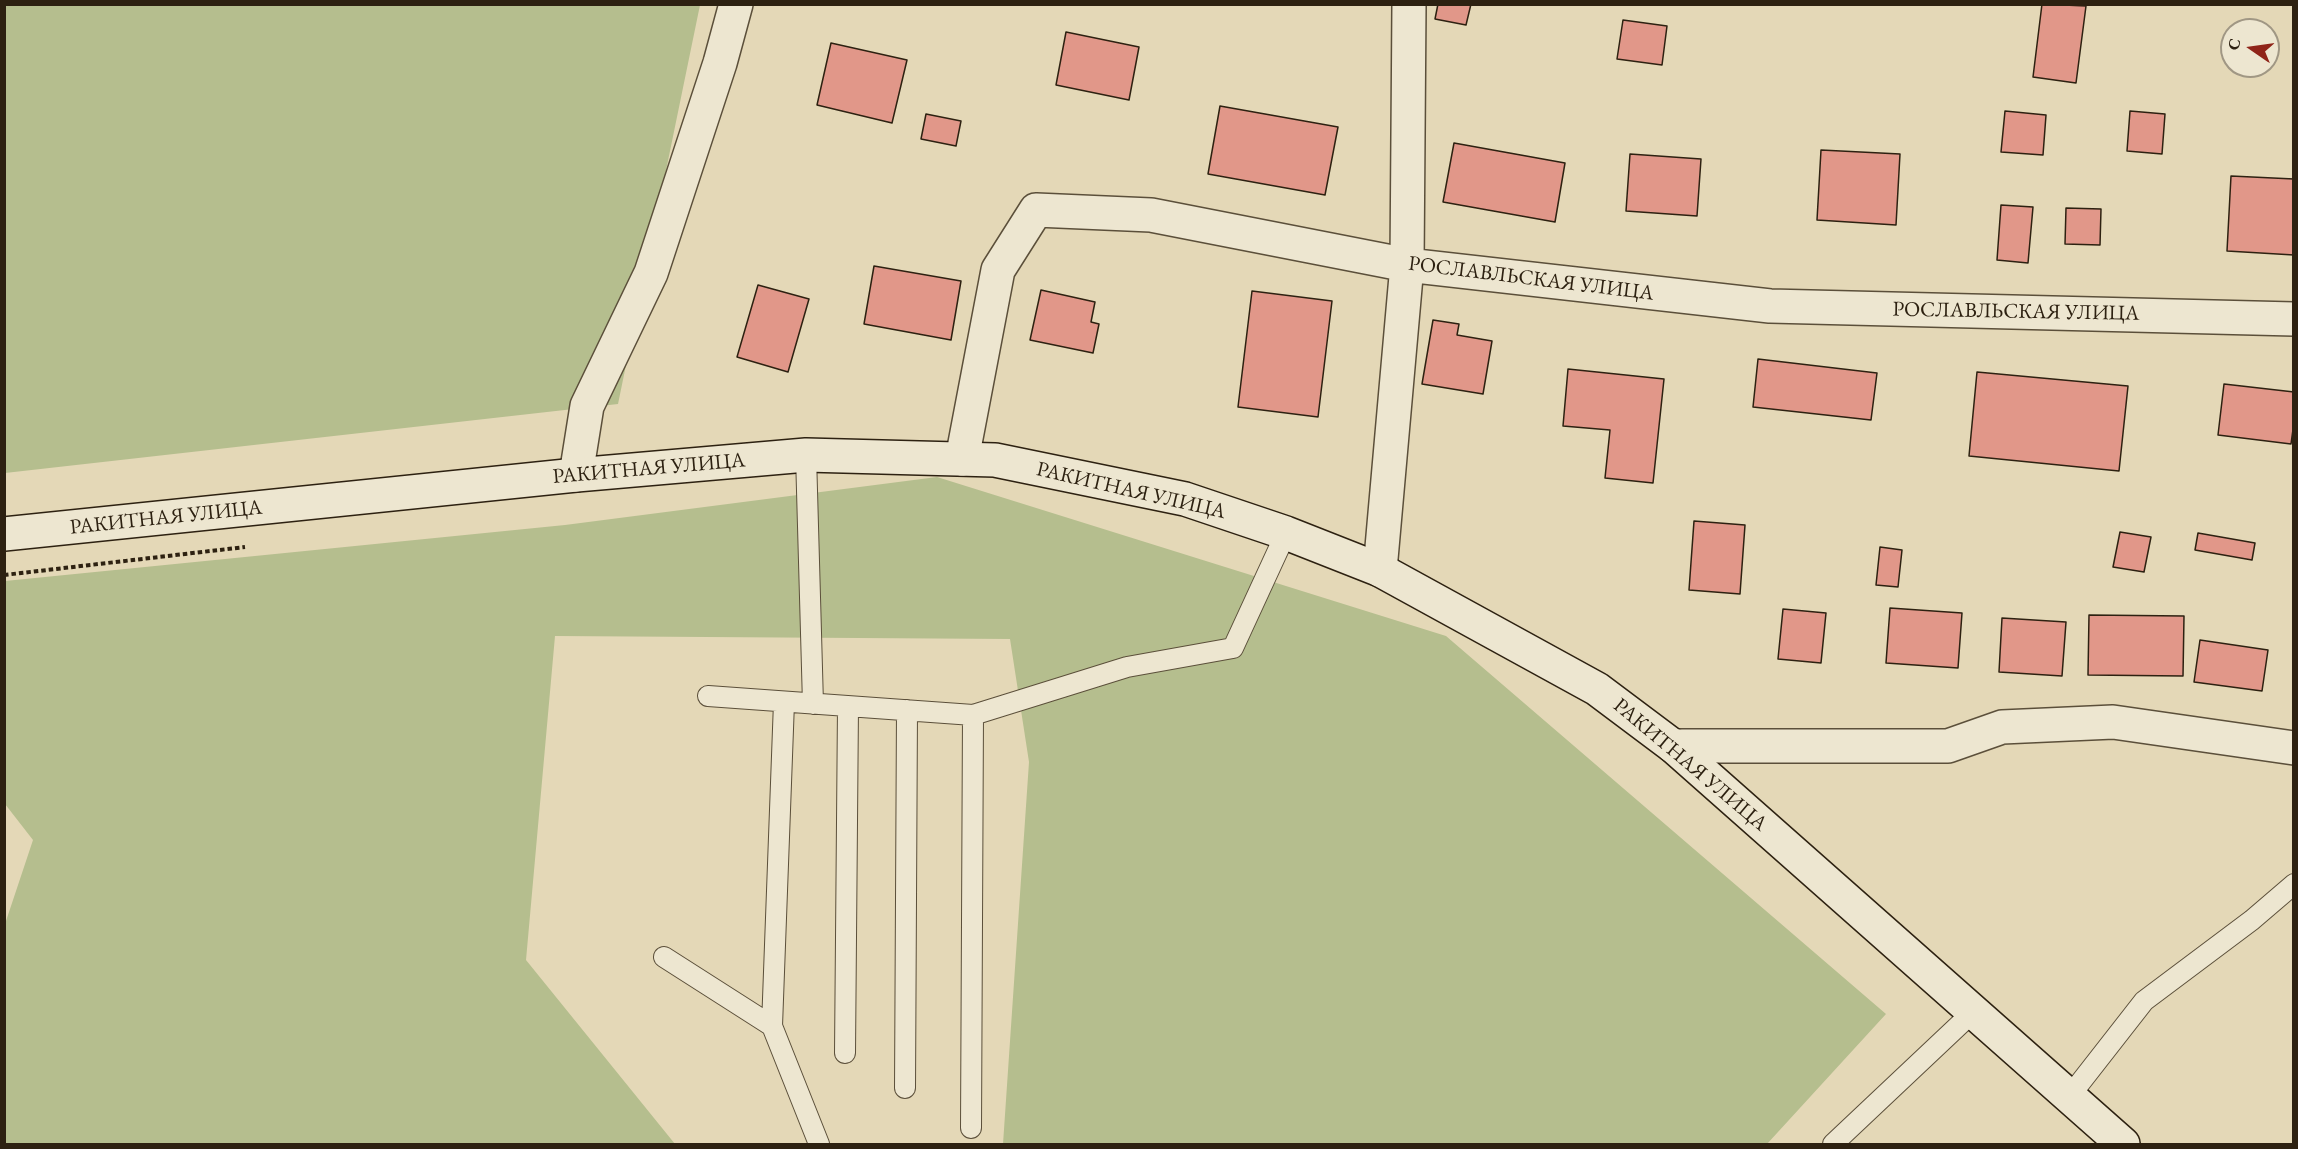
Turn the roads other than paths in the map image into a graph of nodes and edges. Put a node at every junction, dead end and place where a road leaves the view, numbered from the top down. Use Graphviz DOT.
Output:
graph roads {
  1 [pos="736,4"];
  2 [pos="1409,4"];
  3 [pos="1407,265"];
  4 [pos="2294,319"];
  5 [pos="806,455"];
  6 [pos="962,459"];
  7 [pos="576,475"];
  8 [pos="1286,533"];
  9 [pos="4,534"];
  10 [pos="1380,570"];
  11 [pos="708,696"];
  12 [pos="784,702"];
  13 [pos="813,704"];
  14 [pos="848,706"];
  15 [pos="908,711"];
  16 [pos="973,715"];
  17 [pos="1673,746"];
  18 [pos="2294,748"];
  19 [pos="2294,884"];
  20 [pos="664,957"];
  21 [pos="1973,1012"];
  22 [pos="772,1026"];
  23 [pos="845,1053"];
  24 [pos="904,1088"];
  25 [pos="2070,1097"];
  26 [pos="971,1128"];
  27 [pos="819,1144"];
  28 [pos="1833,1144"];
  29 [pos="2123,1144"];
  1 -- 7 [label="street"];
  2 -- 3 [label="street"];
  3 -- 4 [label="street, РОСЛАВЛЬСКАЯ УЛИЦА"];
  3 -- 6 [label="street, РОСЛАВЛЬСКАЯ УЛИЦА"];
  3 -- 10 [label="street"];
  5 -- 6 [label="street, РАКИТНАЯ УЛИЦА"];
  5 -- 7 [label="street, РАКИТНАЯ УЛИЦА"];
  5 -- 13 [label="lane"];
  6 -- 8 [label="street, РАКИТНАЯ УЛИЦА"];
  7 -- 9 [label="street, РАКИТНАЯ УЛИЦА"];
  8 -- 10 [label="street, РАКИТНАЯ УЛИЦА"];
  8 -- 16 [label="lane"];
  10 -- 17 [label="street, РАКИТНАЯ УЛИЦА"];
  11 -- 12 [label="lane"];
  12 -- 13 [label="lane"];
  12 -- 22 [label="lane"];
  13 -- 14 [label="lane"];
  14 -- 15 [label="lane"];
  14 -- 23 [label="lane"];
  15 -- 16 [label="lane"];
  15 -- 24 [label="lane"];
  16 -- 26 [label="lane"];
  17 -- 18 [label="street"];
  17 -- 21 [label="street, РАКИТНАЯ УЛИЦА"];
  19 -- 25 [label="lane"];
  20 -- 22 [label="lane"];
  21 -- 25 [label="street, РАКИТНАЯ УЛИЦА"];
  21 -- 28 [label="lane"];
  22 -- 27 [label="lane"];
  25 -- 29 [label="street, РАКИТНАЯ УЛИЦА"];
}
